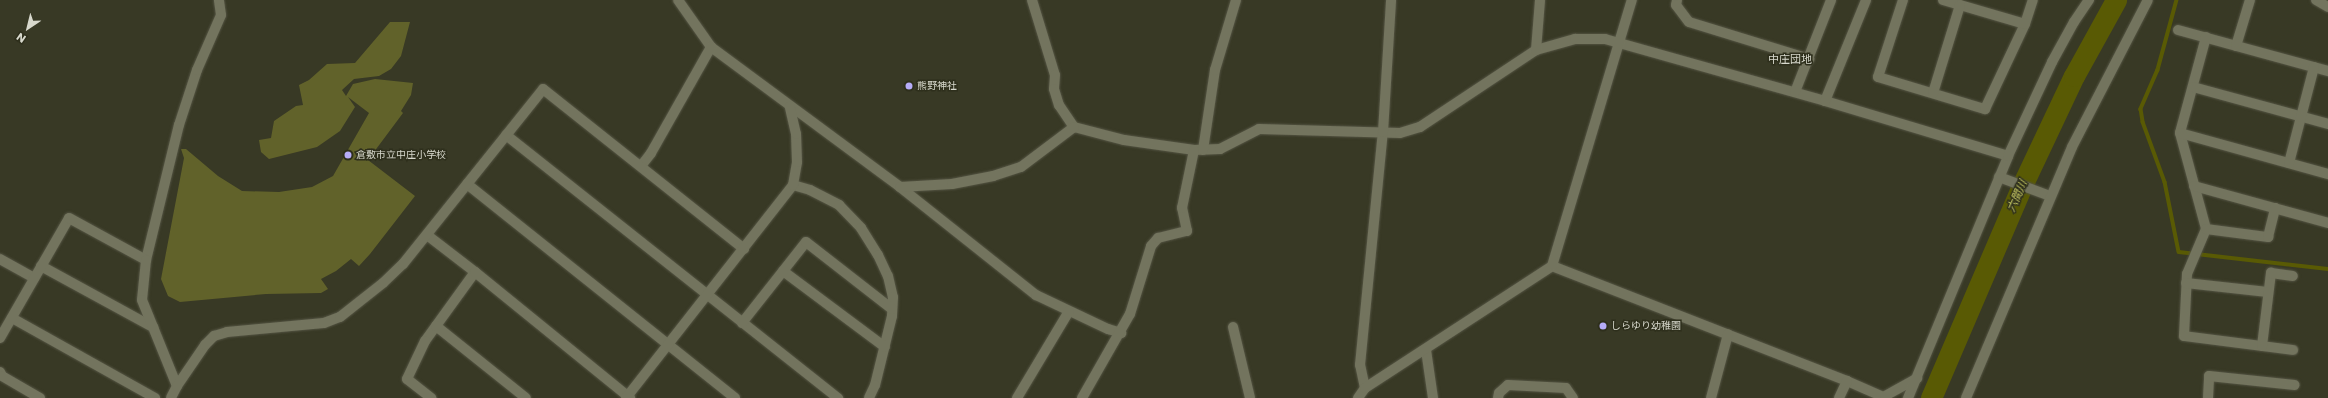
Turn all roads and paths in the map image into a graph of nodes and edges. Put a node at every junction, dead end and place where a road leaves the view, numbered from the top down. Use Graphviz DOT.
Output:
graph roads {
  1 [pos="219,0"];
  2 [pos="678,0"];
  3 [pos="1032,0"];
  4 [pos="1236,0"];
  5 [pos="1391,0"];
  6 [pos="1540,0"];
  7 [pos="1632,0"];
  8 [pos="1677,0"];
  9 [pos="1866,0"];
  10 [pos="1903,0"];
  11 [pos="1943,0"];
  12 [pos="2033,0"];
  13 [pos="2090,0"];
  14 [pos="2148,0"];
  15 [pos="2250,0"];
  16 [pos="2316,0"];
  17 [pos="1829,1"];
  18 [pos="1960,5"];
  19 [pos="2328,7"];
  20 [pos="2025,24"];
  21 [pos="2178,30"];
  22 [pos="2206,38"];
  23 [pos="1619,43"];
  24 [pos="2236,46"];
  25 [pos="711,47"];
  26 [pos="1536,50"];
  27 [pos="1809,59"];
  28 [pos="2314,67"];
  29 [pos="2328,71"];
  30 [pos="2193,87"];
  31 [pos="1795,92"];
  32 [pos="1932,93"];
  33 [pos="1825,101"];
  34 [pos="790,107"];
  35 [pos="2300,116"];
  36 [pos="2328,124"];
  37 [pos="1074,127"];
  38 [pos="1383,132"];
  39 [pos="2180,133"];
  40 [pos="506,135"];
  41 [pos="1198,150"];
  42 [pos="2008,156"];
  43 [pos="2289,163"];
  44 [pos="641,166"];
  45 [pos="2328,174"];
  46 [pos="1999,177"];
  47 [pos="467,184"];
  48 [pos="793,185"];
  49 [pos="2194,186"];
  50 [pos="900,187"];
  51 [pos="2050,196"];
  52 [pos="2275,208"];
  53 [pos="2328,223"];
  54 [pos="2206,229"];
  55 [pos="427,235"];
  56 [pos="744,249"];
  57 [pos="0,259"];
  58 [pos="146,260"];
  59 [pos="41,266"];
  60 [pos="1552,266"];
  61 [pos="783,271"];
  62 [pos="474,272"];
  63 [pos="2293,276"];
  64 [pos="34,278"];
  65 [pos="2186,283"];
  66 [pos="2268,292"];
  67 [pos="707,296"];
  68 [pos="892,309"];
  69 [pos="1069,311"];
  70 [pos="12,318"];
  71 [pos="742,323"];
  72 [pos="436,326"];
  73 [pos="153,327"];
  74 [pos="1233,327"];
  75 [pos="1121,333"];
  76 [pos="1728,334"];
  77 [pos="0,338"];
  78 [pos="668,345"];
  79 [pos="2262,346"];
  80 [pos="885,347"];
  81 [pos="1426,350"];
  82 [pos="2293,350"];
  83 [pos="0,372"];
  84 [pos="1917,378"];
  85 [pos="1847,381"];
  86 [pos="2295,385"];
  87 [pos="177,386"];
  88 [pos="1366,388"];
  89 [pos="419,395"];
  90 [pos="628,397"];
  91 [pos="1885,397"];
  92 [pos="40,398"];
  93 [pos="155,398"];
  94 [pos="171,398"];
  95 [pos="431,398"];
  96 [pos="526,398"];
  97 [pos="734,398"];
  98 [pos="838,398"];
  99 [pos="869,398"];
  100 [pos="1017,398"];
  101 [pos="1082,398"];
  102 [pos="1250,398"];
  103 [pos="1358,398"];
  104 [pos="1433,398"];
  105 [pos="1498,398"];
  106 [pos="1573,398"];
  107 [pos="1711,398"];
  108 [pos="1839,398"];
  109 [pos="1908,398"];
  110 [pos="1966,398"];
  111 [pos="2208,398"];
  1 -- 58 [label="street"];
  2 -- 25 [label="street"];
  3 -- 37 [label="street"];
  4 -- 41 [label="street"];
  5 -- 38 [label="street"];
  6 -- 26 [label="street"];
  7 -- 23 [label="street"];
  8 -- 27 [label="street"];
  9 -- 33 [label="street"];
  10 -- 32 [label="street"];
  11 -- 18 [label="street"];
  12 -- 20 [label="street"];
  13 -- 42 [label="street"];
  14 -- 51 [label="street"];
  15 -- 24 [label="street"];
  16 -- 19 [label="street"];
  17 -- 27 [label="street"];
  18 -- 20 [label="street"];
  18 -- 32 [label="street"];
  20 -- 32 [label="street"];
  21 -- 22 [label="street"];
  22 -- 24 [label="street"];
  22 -- 30 [label="street"];
  23 -- 26 [label="street"];
  23 -- 31 [label="street"];
  23 -- 60 [label="street"];
  24 -- 28 [label="street"];
  25 -- 34 [label="street"];
  25 -- 44 [label="street"];
  26 -- 38 [label="street"];
  27 -- 31 [label="street"];
  28 -- 29 [label="street"];
  28 -- 35 [label="street"];
  30 -- 35 [label="street"];
  30 -- 39 [label="street"];
  31 -- 33 [label="street"];
  33 -- 42 [label="street"];
  34 -- 48 [label="street"];
  34 -- 50 [label="street"];
  35 -- 36 [label="street"];
  35 -- 43 [label="street"];
  37 -- 41 [label="street"];
  37 -- 50 [label="street"];
  38 -- 41 [label="street"];
  38 -- 88 [label="street"];
  39 -- 43 [label="street"];
  39 -- 49 [label="street"];
  40 -- 44 [label="street"];
  40 -- 47 [label="street"];
  40 -- 67 [label="street"];
  41 -- 75 [label="street"];
  42 -- 46 [label="street"];
  43 -- 45 [label="street"];
  44 -- 56 [label="street"];
  46 -- 51 [label="street"];
  46 -- 84 [label="street"];
  47 -- 55 [label="street"];
  47 -- 78 [label="street"];
  48 -- 56 [label="street"];
  48 -- 68 [label="street"];
  49 -- 52 [label="street"];
  49 -- 54 [label="street"];
  50 -- 69 [label="street"];
  51 -- 110 [label="street"];
  52 -- 53 [label="street"];
  52 -- 54 [label="street"];
  54 -- 65 [label="street"];
  55 -- 62 [label="street"];
  55 -- 87 [label="street"];
  56 -- 67 [label="street"];
  57 -- 64 [label="street"];
  58 -- 59 [label="street"];
  58 -- 73 [label="street"];
  59 -- 64 [label="street"];
  59 -- 73 [label="street"];
  60 -- 76 [label="street"];
  60 -- 81 [label="street"];
  61 -- 68 [label="street"];
  61 -- 71 [label="street"];
  61 -- 80 [label="street"];
  62 -- 72 [label="street"];
  62 -- 90 [label="street"];
  63 -- 66 [label="street"];
  64 -- 70 [label="street"];
  65 -- 66 [label="street"];
  65 -- 79 [label="street"];
  66 -- 79 [label="street"];
  67 -- 71 [label="street"];
  67 -- 78 [label="street"];
  68 -- 80 [label="street"];
  69 -- 75 [label="street"];
  69 -- 100 [label="street"];
  70 -- 77 [label="street"];
  70 -- 93 [label="street"];
  71 -- 98 [label="street"];
  72 -- 89 [label="street"];
  72 -- 96 [label="street"];
  73 -- 87 [label="street"];
  74 -- 102 [label="street"];
  75 -- 101 [label="street"];
  76 -- 85 [label="street"];
  76 -- 107 [label="street"];
  78 -- 90 [label="street"];
  78 -- 97 [label="street"];
  79 -- 82 [label="street"];
  80 -- 99 [label="street"];
  81 -- 88 [label="street"];
  81 -- 104 [label="street"];
  83 -- 92 [label="street"];
  84 -- 91 [label="street"];
  84 -- 109 [label="street"];
  85 -- 91 [label="street"];
  85 -- 108 [label="street"];
  86 -- 111 [label="street"];
  87 -- 94 [label="street"];
  88 -- 103 [label="street"];
  89 -- 95 [label="street"];
  105 -- 106 [label="street"];
}
